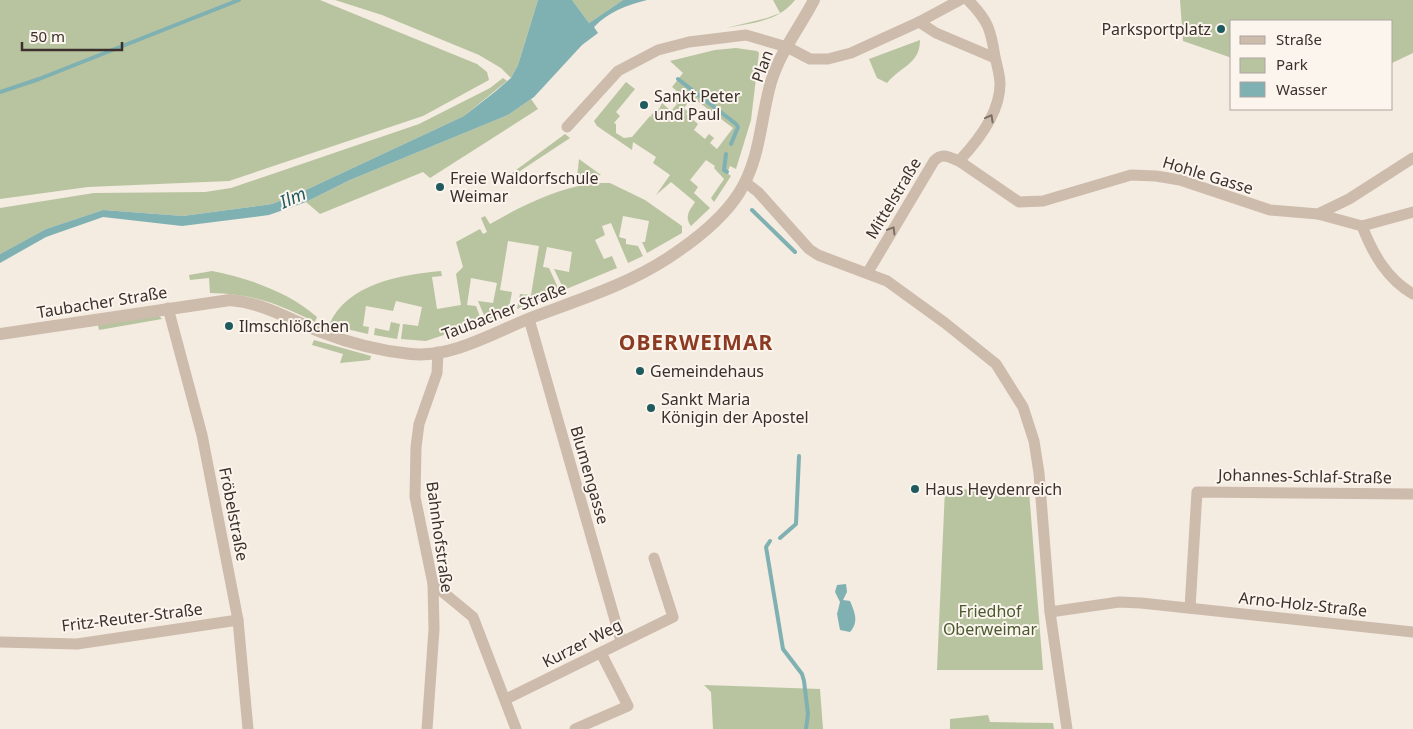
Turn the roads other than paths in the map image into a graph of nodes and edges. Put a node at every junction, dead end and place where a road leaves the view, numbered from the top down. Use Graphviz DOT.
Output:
graph roads {
  1 [pos="814,0"];
  2 [pos="960,0"];
  3 [pos="968,0"];
  4 [pos="920,22"];
  5 [pos="787,47"];
  6 [pos="995,58"];
  7 [pos="567,127"];
  8 [pos="1413,158"];
  9 [pos="959,161"];
  10 [pos="745,182"];
  11 [pos="731,204"];
  12 [pos="1413,212"];
  13 [pos="1318,214"];
  14 [pos="1362,226"];
  15 [pos="868,272"];
  16 [pos="1413,294"];
  17 [pos="168,308"];
  18 [pos="529,319"];
  19 [pos="0,334"];
  20 [pos="438,352"];
  21 [pos="1413,494"];
  22 [pos="654,558"];
  23 [pos="433,584"];
  24 [pos="1190,608"];
  25 [pos="1050,612"];
  26 [pos="238,620"];
  27 [pos="1413,632"];
  28 [pos="621,641"];
  29 [pos="0,642"];
  30 [pos="601,653"];
  31 [pos="506,699"];
  32 [pos="248,729"];
  33 [pos="427,729"];
  34 [pos="516,729"];
  35 [pos="575,729"];
  36 [pos="1067,729"];
  1 -- 5 [label="street, Plan"];
  2 -- 4 [label="street"];
  3 -- 6 [label="street"];
  4 -- 5 [label="street"];
  4 -- 6 [label="street"];
  5 -- 7 [label="street"];
  5 -- 10 [label="street, Plan"];
  9 -- 6 [label="street, one-way"];
  8 -- 13 [label="street"];
  9 -- 13 [label="street, Hohle Gasse"];
  15 -- 9 [label="street, Mittelstraße, one-way"];
  10 -- 11 [label="street, Plan"];
  10 -- 15 [label="street"];
  11 -- 18 [label="street, Taubacher Straße"];
  12 -- 14 [label="street"];
  13 -- 14 [label="street, Hohle Gasse"];
  14 -- 16 [label="street"];
  15 -- 25 [label="street"];
  17 -- 19 [label="street, Taubacher Straße"];
  17 -- 20 [label="street, Taubacher Straße"];
  17 -- 26 [label="street, Fröbelstraße"];
  18 -- 20 [label="street, Taubacher Straße"];
  18 -- 28 [label="street, Blumengasse"];
  20 -- 23 [label="street, Bahnhofstraße"];
  21 -- 24 [label="street, Johannes-Schlaf-Straße"];
  22 -- 28 [label="street, Kurzer Weg"];
  23 -- 31 [label="street"];
  23 -- 33 [label="street, Bahnhofstraße"];
  24 -- 25 [label="street, Arno-Holz-Straße"];
  24 -- 27 [label="street, Arno-Holz-Straße"];
  25 -- 36 [label="street"];
  26 -- 29 [label="street, Fritz-Reuter-Straße"];
  26 -- 32 [label="street, Fröbelstraße"];
  28 -- 30 [label="street, Kurzer Weg"];
  30 -- 31 [label="street, Kurzer Weg"];
  30 -- 35 [label="street"];
  31 -- 34 [label="street"];
}
